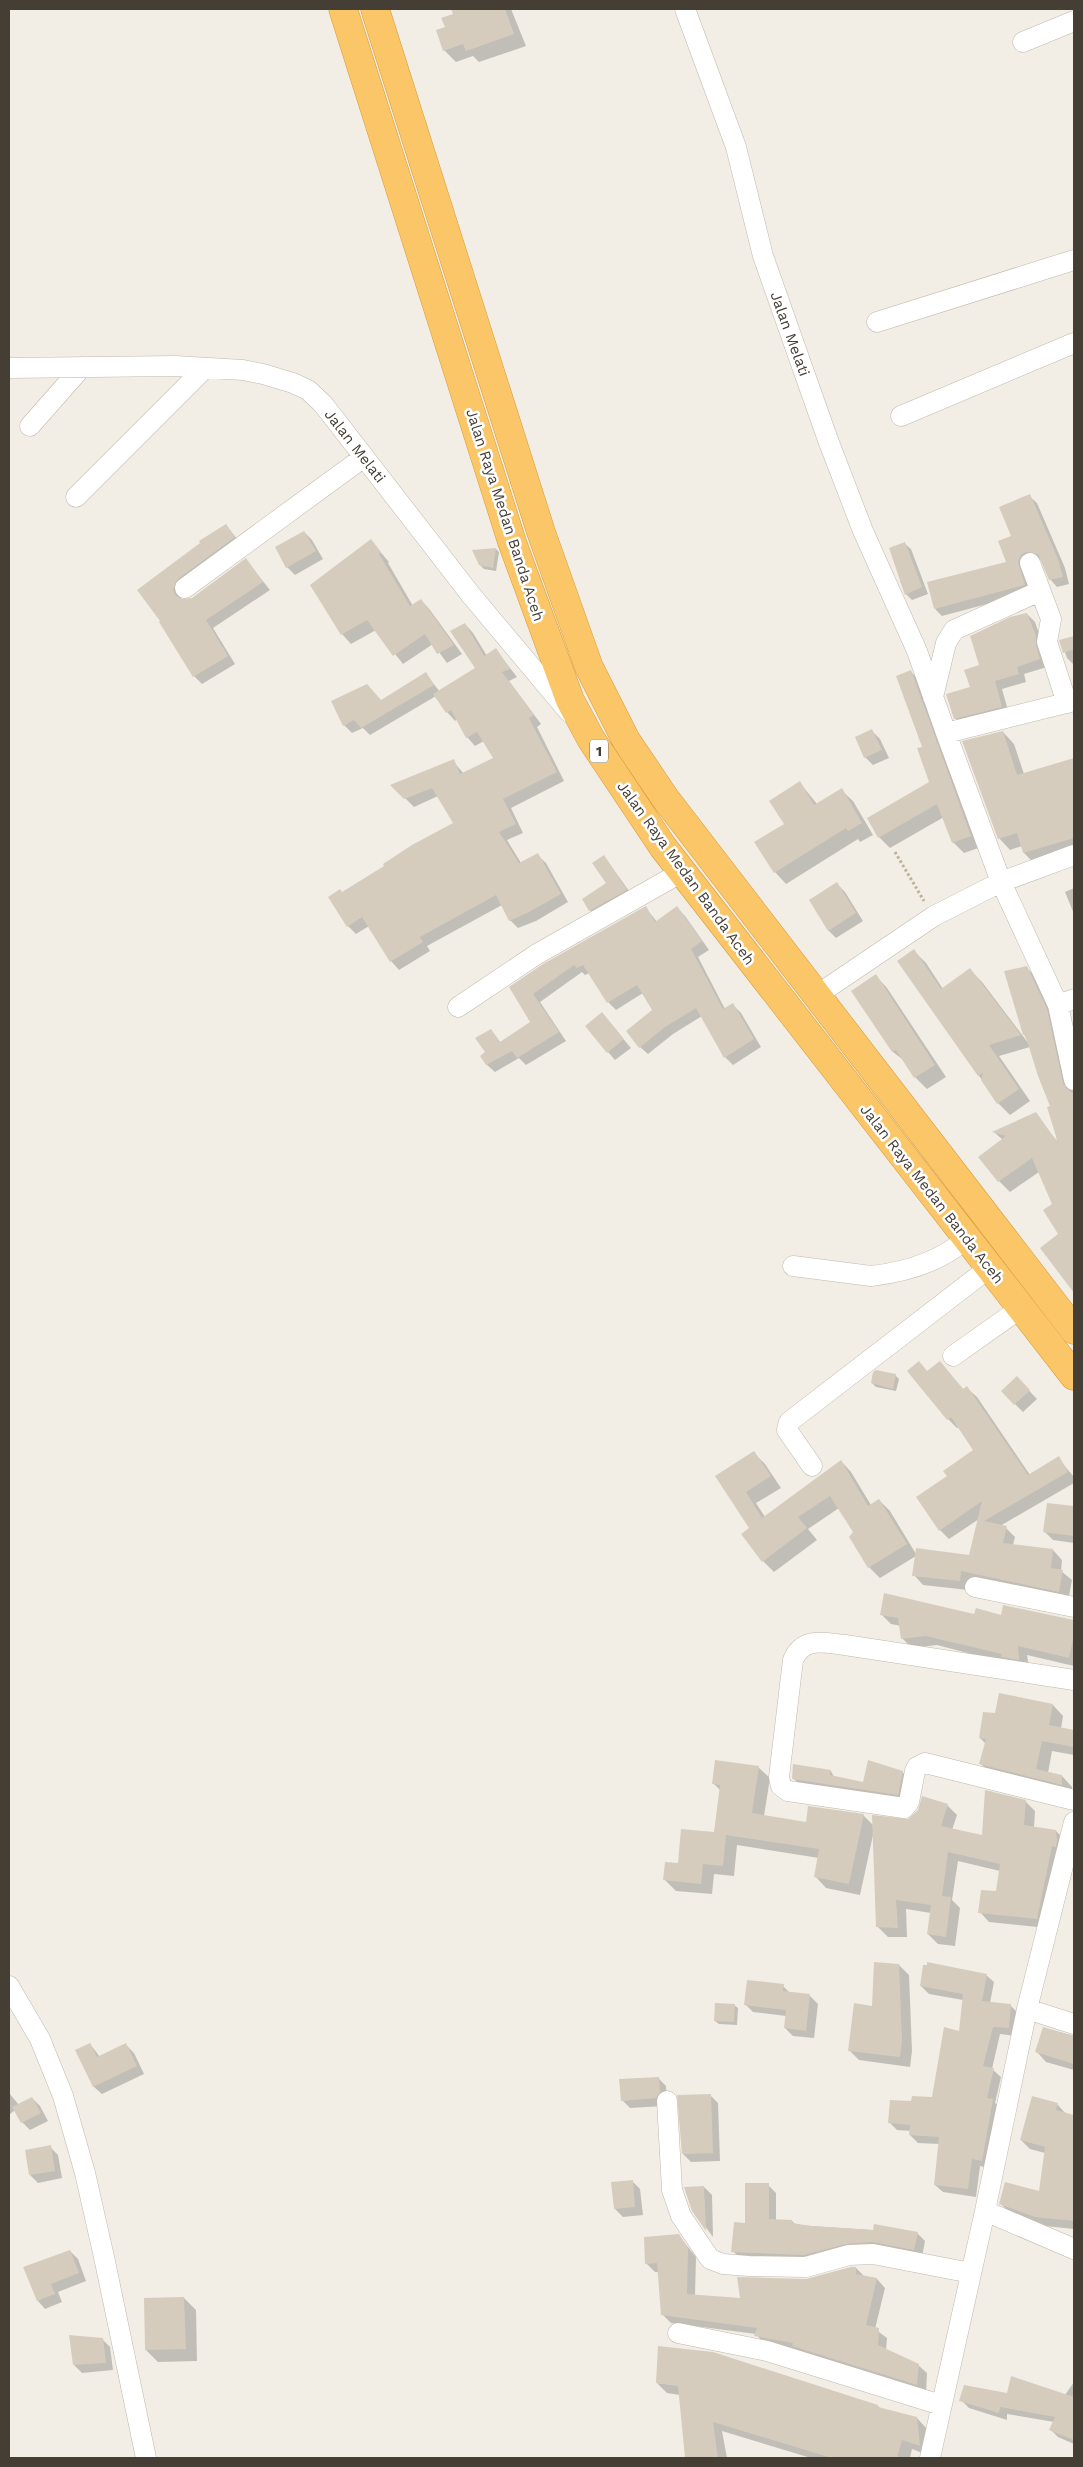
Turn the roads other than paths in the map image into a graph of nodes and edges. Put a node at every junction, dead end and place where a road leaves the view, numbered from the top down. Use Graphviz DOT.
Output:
graph roads {
  1 [pos="343,9"];
  2 [pos="375,9"];
  3 [pos="685,9"];
  4 [pos="1074,21"];
  5 [pos="1023,42"];
  6 [pos="404,102"];
  7 [pos="374,111"];
  8 [pos="1074,260"];
  9 [pos="877,322"];
  10 [pos="1074,343"];
  11 [pos="82,367"];
  12 [pos="9,368"];
  13 [pos="205,368"];
  14 [pos="901,416"];
  15 [pos="30,426"];
  16 [pos="364,457"];
  17 [pos="76,497"];
  18 [pos="1030,562"];
  19 [pos="184,588"];
  20 [pos="1040,591"];
  21 [pos="933,697"];
  22 [pos="1071,702"];
  23 [pos="946,733"];
  24 [pos="591,739"];
  25 [pos="1074,856"];
  26 [pos="682,872"];
  27 [pos="1001,882"];
  28 [pos="817,995"];
  29 [pos="1066,1002"];
  30 [pos="458,1007"];
  31 [pos="1074,1080"];
  32 [pos="966,1238"];
  33 [pos="793,1266"];
  34 [pos="989,1268"];
  35 [pos="1021,1308"];
  36 [pos="1074,1330"];
  37 [pos="953,1356"];
  38 [pos="1074,1376"];
  39 [pos="812,1466"];
  40 [pos="975,1587"];
  41 [pos="1074,1607"];
  42 [pos="1074,1680"];
  43 [pos="1074,1800"];
  44 [pos="1074,1822"];
  45 [pos="9,1986"];
  46 [pos="1027,2009"];
  47 [pos="1074,2024"];
  48 [pos="667,2101"];
  49 [pos="985,2211"];
  50 [pos="1074,2249"];
  51 [pos="971,2273"];
  52 [pos="678,2333"];
  53 [pos="941,2405"];
  54 [pos="146,2458"];
  55 [pos="930,2458"];
  1 -- 7 [label="highway, Jalan Raya Medan Banda Aceh / 1"];
  2 -- 6 [label="highway, Jalan Raya Medan Banda Aceh / 1"];
  3 -- 21 [label="street, Jalan Melati"];
  4 -- 5 [label="street"];
  6 -- 7 [label="highway"];
  6 -- 28 [label="highway, Jalan Raya Medan Banda Aceh / 1"];
  7 -- 24 [label="highway, Jalan Raya Medan Banda Aceh / 1"];
  8 -- 9 [label="street"];
  10 -- 14 [label="street"];
  11 -- 12 [label="street, Jalan Melati"];
  11 -- 13 [label="street, Jalan Melati"];
  11 -- 15 [label="street"];
  13 -- 16 [label="street, Jalan Melati"];
  13 -- 17 [label="street"];
  16 -- 19 [label="street"];
  16 -- 24 [label="street, Jalan Melati"];
  18 -- 20 [label="street"];
  20 -- 21 [label="street"];
  20 -- 22 [label="street"];
  21 -- 23 [label="street, Jalan Melati"];
  22 -- 23 [label="street"];
  23 -- 27 [label="street, Jalan Melati"];
  24 -- 26 [label="highway, Jalan Raya Medan Banda Aceh / 1"];
  25 -- 27 [label="street"];
  26 -- 30 [label="street"];
  26 -- 32 [label="highway, Jalan Raya Medan Banda Aceh / 1"];
  27 -- 28 [label="street"];
  27 -- 29 [label="street, Jalan Melati"];
  28 -- 36 [label="highway, Jalan Raya Medan Banda Aceh / 1"];
  29 -- 31 [label="street, Jalan Melati"];
  32 -- 33 [label="street"];
  32 -- 34 [label="highway, Jalan Raya Medan Banda Aceh / 1"];
  34 -- 35 [label="highway, Jalan Raya Medan Banda Aceh / 1"];
  34 -- 39 [label="street"];
  35 -- 37 [label="street"];
  35 -- 38 [label="highway, Jalan Raya Medan Banda Aceh / 1"];
  40 -- 41 [label="street"];
  42 -- 43 [label="street"];
  44 -- 46 [label="street"];
  45 -- 54 [label="street"];
  46 -- 47 [label="street"];
  46 -- 49 [label="street"];
  48 -- 51 [label="street"];
  49 -- 50 [label="street"];
  49 -- 51 [label="street"];
  51 -- 53 [label="street"];
  52 -- 53 [label="street"];
  53 -- 55 [label="street"];
}
